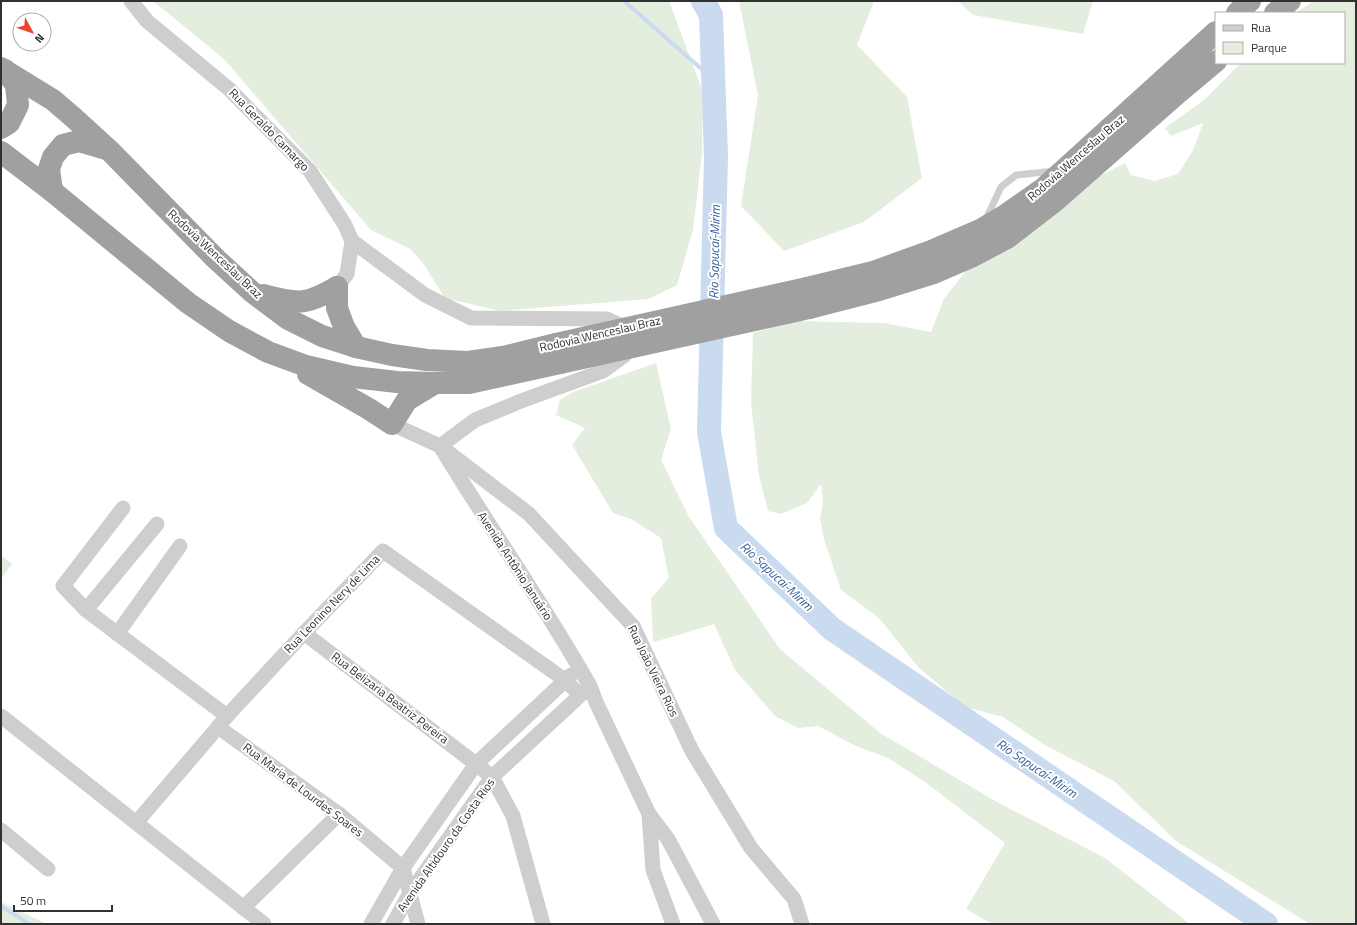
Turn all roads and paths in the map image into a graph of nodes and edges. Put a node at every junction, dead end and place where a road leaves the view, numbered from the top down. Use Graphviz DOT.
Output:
graph roads {
  1 [pos="131,1"];
  2 [pos="1250,1"];
  3 [pos="1290,1"];
  4 [pos="1238,12"];
  5 [pos="1276,12"];
  6 [pos="1215,33"];
  7 [pos="1215,62"];
  8 [pos="3,69"];
  9 [pos="1,128"];
  10 [pos="109,150"];
  11 [pos="1,152"];
  12 [pos="52,191"];
  13 [pos="352,241"];
  14 [pos="337,287"];
  15 [pos="252,292"];
  16 [pos="808,298"];
  17 [pos="356,347"];
  18 [pos="268,352"];
  19 [pos="558,354"];
  20 [pos="435,383"];
  21 [pos="392,424"];
  22 [pos="440,446"];
  23 [pos="123,508"];
  24 [pos="157,524"];
  25 [pos="180,546"];
  26 [pos="86,610"];
  27 [pos="304,632"];
  28 [pos="117,634"];
  29 [pos="580,668"];
  30 [pos="565,680"];
  31 [pos="585,691"];
  32 [pos="1,716"];
  33 [pos="222,721"];
  34 [pos="476,764"];
  35 [pos="492,777"];
  36 [pos="339,814"];
  37 [pos="649,814"];
  38 [pos="136,823"];
  39 [pos="1,830"];
  40 [pos="402,868"];
  41 [pos="48,869"];
  42 [pos="410,893"];
  43 [pos="243,908"];
  44 [pos="264,924"];
  45 [pos="371,924"];
  46 [pos="392,924"];
  47 [pos="418,924"];
  48 [pos="543,924"];
  49 [pos="673,924"];
  50 [pos="713,924"];
  51 [pos="802,924"];
  1 -- 13 [label="street, Rua Geraldo Camargo"];
  2 -- 4 [label="highway"];
  3 -- 5 [label="highway"];
  6 -- 16 [label="highway, Rodovia Wenceslau Braz"];
  7 -- 16 [label="highway, Rodovia Wenceslau Braz"];
  8 -- 9 [label="highway"];
  8 -- 10 [label="highway, Rodovia Wenceslau Braz"];
  10 -- 12 [label="highway"];
  10 -- 15 [label="highway, Rodovia Wenceslau Braz"];
  11 -- 12 [label="highway, Rodovia Wenceslau Braz"];
  12 -- 18 [label="highway, Rodovia Wenceslau Braz"];
  13 -- 14 [label="street"];
  13 -- 22 [label="street"];
  14 -- 15 [label="highway"];
  14 -- 17 [label="highway"];
  15 -- 17 [label="highway, Rodovia Wenceslau Braz"];
  16 -- 19 [label="highway, Rodovia Wenceslau Braz, bridge"];
  17 -- 19 [label="highway, Rodovia Wenceslau Braz"];
  18 -- 20 [label="highway, Rodovia Wenceslau Braz"];
  18 -- 21 [label="highway"];
  19 -- 20 [label="highway, Rodovia Wenceslau Braz"];
  20 -- 21 [label="highway"];
  21 -- 22 [label="street, Rua João Vieira Rios"];
  22 -- 29 [label="street, Avenida Antônio Januário"];
  22 -- 51 [label="street, Rua João Vieira Rios"];
  23 -- 26 [label="street, Rua Maria de Lourdes Soares"];
  24 -- 26 [label="street"];
  25 -- 28 [label="street"];
  26 -- 28 [label="street, Rua Maria de Lourdes Soares"];
  27 -- 30 [label="street, Rua Leonino Nery de Lima"];
  27 -- 33 [label="street, Rua Leonino Nery de Lima"];
  27 -- 34 [label="street, Rua Belizaria Beatriz Pereira"];
  28 -- 33 [label="street, Rua Maria de Lourdes Soares"];
  29 -- 30 [label="street, Avenida Altidouro da Costa Rios"];
  29 -- 31 [label="street, Avenida Antônio Januário"];
  30 -- 31 [label="street, Rua Leonino Nery de Lima"];
  30 -- 34 [label="street, Avenida Altidouro da Costa Rios"];
  31 -- 35 [label="street, Avenida Altidouro da Costa Rios"];
  31 -- 37 [label="street, Avenida Antônio Januário"];
  32 -- 38 [label="street"];
  33 -- 36 [label="street, Rua Maria de Lourdes Soares"];
  33 -- 38 [label="street, Rua Leonino Nery de Lima"];
  34 -- 35 [label="street, Rua Belizaria Beatriz Pereira"];
  34 -- 40 [label="street, Avenida Altidouro da Costa Rios"];
  35 -- 42 [label="street, Avenida Altidouro da Costa Rios"];
  35 -- 48 [label="street"];
  36 -- 40 [label="street, Rua Maria de Lourdes Soares"];
  36 -- 43 [label="street"];
  37 -- 49 [label="street"];
  37 -- 50 [label="street"];
  38 -- 43 [label="street"];
  39 -- 41 [label="street"];
  40 -- 42 [label="street"];
  40 -- 45 [label="street, Avenida Altidouro da Costa Rios"];
  42 -- 46 [label="street, Avenida Altidouro da Costa Rios"];
  42 -- 47 [label="street"];
  43 -- 44 [label="street"];
}
